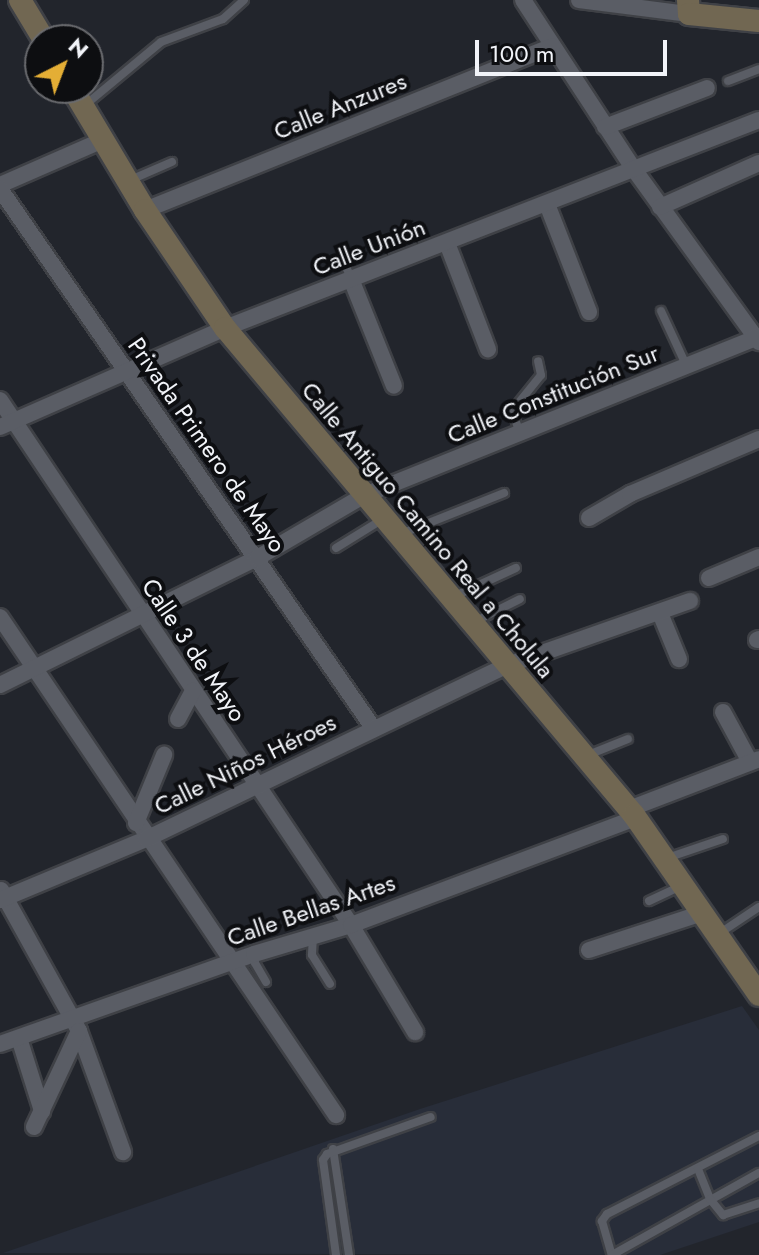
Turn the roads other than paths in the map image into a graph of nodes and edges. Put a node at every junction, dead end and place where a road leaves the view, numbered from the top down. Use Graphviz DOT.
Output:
graph roads {
  1 [pos="20,0"];
  2 [pos="244,0"];
  3 [pos="523,0"];
  4 [pos="579,0"];
  5 [pos="688,7"];
  6 [pos="759,21"];
  7 [pos="34,24"];
  8 [pos="552,46"];
  9 [pos="759,69"];
  10 [pos="104,80"];
  11 [pos="728,81"];
  12 [pos="707,88"];
  13 [pos="82,104"];
  14 [pos="759,120"];
  15 [pos="605,127"];
  16 [pos="103,140"];
  17 [pos="172,162"];
  18 [pos="759,163"];
  19 [pos="633,168"];
  20 [pos="128,181"];
  21 [pos="0,187"];
  22 [pos="547,204"];
  23 [pos="660,207"];
  24 [pos="145,210"];
  25 [pos="447,243"];
  26 [pos="343,259"];
  27 [pos="351,279"];
  28 [pos="661,311"];
  29 [pos="589,312"];
  30 [pos="225,328"];
  31 [pos="758,339"];
  32 [pos="488,349"];
  33 [pos="538,361"];
  34 [pos="687,367"];
  35 [pos="126,372"];
  36 [pos="394,386"];
  37 [pos="0,400"];
  38 [pos="7,424"];
  39 [pos="520,433"];
  40 [pos="759,439"];
  41 [pos="504,493"];
  42 [pos="365,495"];
  43 [pos="589,518"];
  44 [pos="391,526"];
  45 [pos="336,548"];
  46 [pos="759,557"];
  47 [pos="257,558"];
  48 [pos="516,568"];
  49 [pos="709,578"];
  50 [pos="449,598"];
  51 [pos="520,599"];
  52 [pos="690,601"];
  53 [pos="660,613"];
  54 [pos="141,615"];
  55 [pos="0,617"];
  56 [pos="472,623"];
  57 [pos="679,659"];
  58 [pos="508,665"];
  59 [pos="35,669"];
  60 [pos="0,685"];
  61 [pos="193,691"];
  62 [pos="723,712"];
  63 [pos="178,719"];
  64 [pos="374,729"];
  65 [pos="628,739"];
  66 [pos="164,755"];
  67 [pos="585,756"];
  68 [pos="754,761"];
  69 [pos="257,785"];
  70 [pos="633,814"];
  71 [pos="136,823"];
  72 [pos="146,839"];
  73 [pos="723,839"];
  74 [pos="664,859"];
  75 [pos="683,885"];
  76 [pos="1,895"];
  77 [pos="649,901"];
  78 [pos="759,907"];
  79 [pos="702,913"];
  80 [pos="351,925"];
  81 [pos="313,935"];
  82 [pos="717,935"];
  83 [pos="589,950"];
  84 [pos="254,954"];
  85 [pos="235,961"];
  86 [pos="266,982"];
  87 [pos="330,984"];
  88 [pos="759,995"];
  89 [pos="74,1024"];
  90 [pos="415,1032"];
  91 [pos="19,1038"];
  92 [pos="0,1044"];
  93 [pos="42,1111"];
  94 [pos="336,1115"];
  95 [pos="431,1117"];
  96 [pos="34,1127"];
  97 [pos="759,1136"];
  98 [pos="333,1149"];
  99 [pos="123,1152"];
  100 [pos="698,1169"];
  101 [pos="759,1173"];
  102 [pos="710,1199"];
  103 [pos="759,1203"];
  104 [pos="336,1255"];
  105 [pos="349,1255"];
  106 [pos="612,1255"];
  1 -- 7 [label="main road"];
  2 -- 10 [label="lane"];
  3 -- 8 [label="street"];
  4 -- 5 [label="street"];
  5 -- 6 [label="main road"];
  8 -- 15 [label="street"];
  8 -- 24 [label="street, Calle Anzures"];
  9 -- 11 [label="lane"];
  12 -- 15 [label="street"];
  13 -- 16 [label="main road, Calle Antiguo Camino Real a Cholula"];
  14 -- 19 [label="street, Calle Unión"];
  15 -- 19 [label="street"];
  16 -- 20 [label="main road, Calle Antiguo Camino Real a Cholula"];
  16 -- 21 [label="street"];
  17 -- 20 [label="lane"];
  18 -- 23 [label="street"];
  19 -- 22 [label="street, Calle Unión"];
  19 -- 23 [label="street"];
  20 -- 24 [label="main road, Calle Antiguo Camino Real a Cholula"];
  21 -- 35 [label="street, Privada Primero de Mayo"];
  22 -- 25 [label="street, Calle Unión"];
  22 -- 29 [label="street"];
  23 -- 31 [label="street"];
  24 -- 30 [label="main road, Calle Antiguo Camino Real a Cholula"];
  25 -- 27 [label="street, Calle Unión"];
  25 -- 32 [label="street"];
  26 -- 27 [label="lane"];
  27 -- 30 [label="street, Calle Unión"];
  27 -- 36 [label="street"];
  28 -- 34 [label="lane"];
  30 -- 35 [label="street, Calle Unión"];
  30 -- 42 [label="main road, Calle Antiguo Camino Real a Cholula"];
  31 -- 34 [label="street, Calle Constitución Sur"];
  33 -- 39 [label="lane"];
  34 -- 39 [label="street, Calle Constitución Sur"];
  35 -- 38 [label="street, Calle Unión"];
  35 -- 47 [label="street, Privada Primero de Mayo"];
  37 -- 38 [label="street, Calle 3 de Mayo"];
  38 -- 54 [label="street, Calle 3 de Mayo"];
  39 -- 42 [label="street, Calle Constitución Sur"];
  40 -- 43 [label="street"];
  41 -- 44 [label="lane"];
  42 -- 44 [label="main road, Calle Antiguo Camino Real a Cholula"];
  42 -- 47 [label="street, Calle Constitución Sur"];
  44 -- 45 [label="lane"];
  44 -- 50 [label="main road, Calle Antiguo Camino Real a Cholula"];
  46 -- 49 [label="street"];
  47 -- 54 [label="street, Calle Constitución Sur"];
  47 -- 64 [label="street, Privada Primero de Mayo"];
  48 -- 50 [label="lane"];
  50 -- 56 [label="main road, Calle Antiguo Camino Real a Cholula"];
  51 -- 56 [label="lane"];
  52 -- 53 [label="street, Calle Niños Héroes"];
  53 -- 57 [label="street"];
  53 -- 58 [label="street, Calle Niños Héroes"];
  54 -- 59 [label="street, Calle Constitución Sur"];
  54 -- 61 [label="street, Calle 3 de Mayo"];
  55 -- 59 [label="street"];
  56 -- 58 [label="main road, Calle Antiguo Camino Real a Cholula"];
  58 -- 64 [label="street, Calle Niños Héroes"];
  58 -- 67 [label="main road, Calle Antiguo Camino Real a Cholula"];
  59 -- 60 [label="street, Calle Constitución Sur"];
  59 -- 71 [label="street"];
  61 -- 63 [label="street"];
  61 -- 69 [label="street, Calle 3 de Mayo"];
  62 -- 68 [label="street"];
  64 -- 69 [label="street, Calle Niños Héroes"];
  65 -- 67 [label="lane"];
  66 -- 71 [label="street"];
  67 -- 70 [label="main road, Calle Antiguo Camino Real a Cholula"];
  68 -- 70 [label="street, Calle Bellas Artes"];
  69 -- 72 [label="street, Calle Niños Héroes"];
  69 -- 80 [label="street, Calle 3 de Mayo"];
  70 -- 74 [label="main road, Calle Antiguo Camino Real a Cholula"];
  70 -- 80 [label="street, Calle Bellas Artes"];
  71 -- 72 [label="street"];
  72 -- 76 [label="street, Calle Niños Héroes"];
  72 -- 85 [label="street"];
  73 -- 74 [label="lane"];
  74 -- 75 [label="main road, Calle Antiguo Camino Real a Cholula"];
  75 -- 77 [label="lane"];
  75 -- 79 [label="main road, Calle Antiguo Camino Real a Cholula"];
  76 -- 89 [label="street"];
  78 -- 82 [label="lane"];
  79 -- 82 [label="main road, Calle Antiguo Camino Real a Cholula"];
  79 -- 83 [label="street"];
  80 -- 81 [label="street, Calle Bellas Artes"];
  80 -- 90 [label="street, Calle 3 de Mayo"];
  81 -- 84 [label="street, Calle Bellas Artes"];
  81 -- 87 [label="lane"];
  82 -- 88 [label="main road, Calle Antiguo Camino Real a Cholula"];
  84 -- 85 [label="street, Calle Bellas Artes"];
  84 -- 86 [label="lane"];
  85 -- 89 [label="street, Calle Bellas Artes"];
  85 -- 94 [label="street"];
  89 -- 91 [label="street, Calle Bellas Artes"];
  89 -- 93 [label="street"];
  89 -- 99 [label="street"];
  91 -- 92 [label="street, Calle Bellas Artes"];
  91 -- 93 [label="street"];
  93 -- 96 [label="street"];
  95 -- 98 [label="lane"];
  97 -- 100 [label="lane"];
  98 -- 104 [label="lane"];
  98 -- 105 [label="lane"];
  100 -- 102 [label="lane"];
  100 -- 106 [label="lane"];
  101 -- 102 [label="lane"];
  102 -- 103 [label="lane"];
  102 -- 106 [label="lane"];
}
